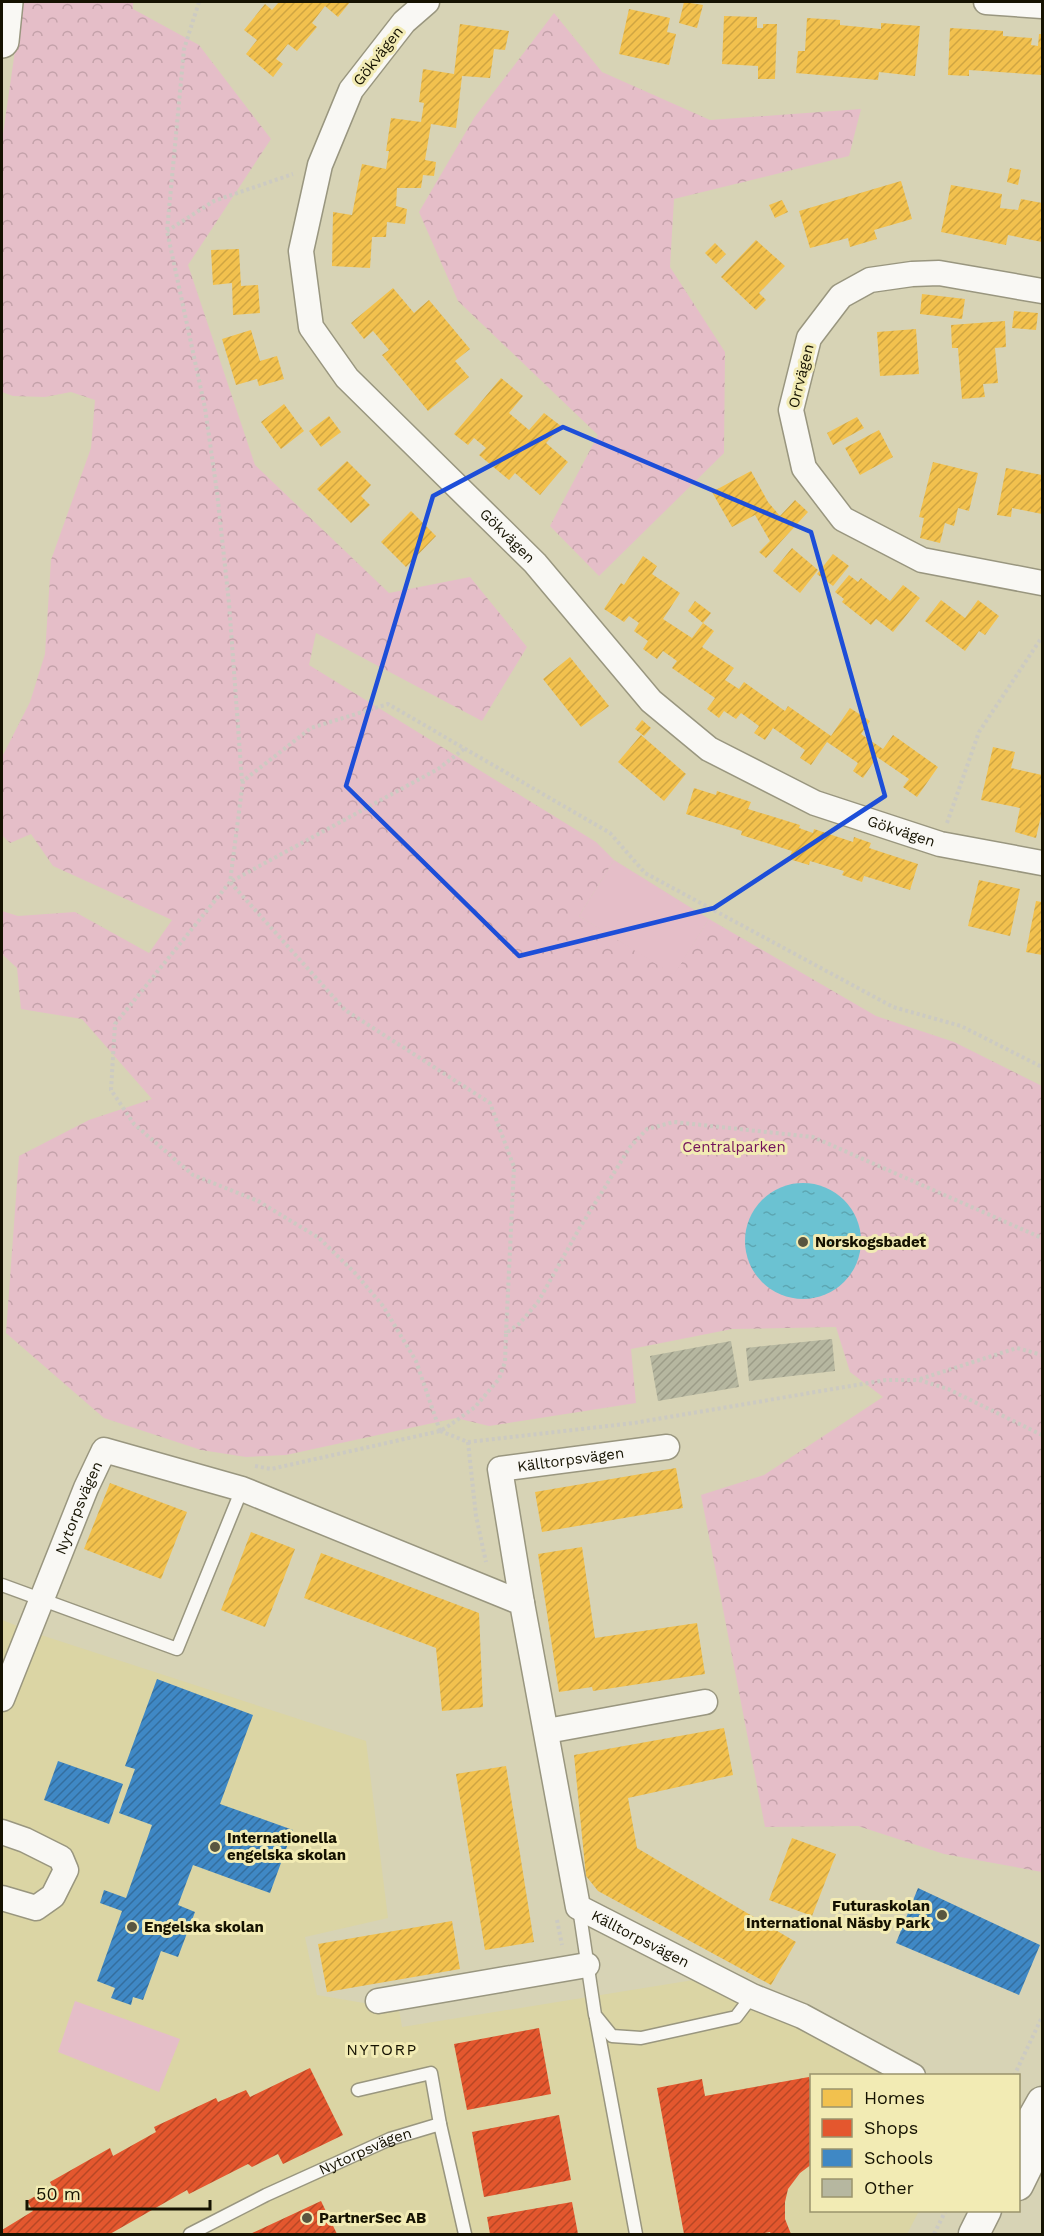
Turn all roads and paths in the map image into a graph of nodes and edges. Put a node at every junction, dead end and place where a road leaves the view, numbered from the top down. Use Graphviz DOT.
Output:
graph roads {
  1 [pos="6,2"];
  2 [pos="199,2"];
  3 [pos="427,2"];
  4 [pos="986,2"];
  5 [pos="1042,6"];
  6 [pos="2,40"];
  7 [pos="320,165"];
  8 [pos="167,231"];
  9 [pos="1042,291"];
  10 [pos="1042,583"];
  11 [pos="1042,637"];
  12 [pos="464,748"];
  13 [pos="243,781"];
  14 [pos="940,844"];
  15 [pos="1042,863"];
  16 [pos="230,882"];
  17 [pos="1042,1067"];
  18 [pos="1042,1238"];
  19 [pos="506,1333"];
  20 [pos="1042,1355"];
  21 [pos="919,1380"];
  22 [pos="440,1431"];
  23 [pos="1042,1435"];
  24 [pos="667,1447"];
  25 [pos="251,1466"];
  26 [pos="242,1489"];
  27 [pos="2,1585"];
  28 [pos="40,1600"];
  29 [pos="522,1603"];
  30 [pos="2,1699"];
  31 [pos="705,1702"];
  32 [pos="547,1731"];
  33 [pos="2,1832"];
  34 [pos="2,1898"];
  35 [pos="578,1907"];
  36 [pos="587,1965"];
  37 [pos="752,1996"];
  38 [pos="378,2001"];
  39 [pos="595,2015"];
  40 [pos="1042,2017"];
  41 [pos="909,2074"];
  42 [pos="1015,2074"];
  43 [pos="358,2090"];
  44 [pos="1042,2102"];
  45 [pos="440,2124"];
  46 [pos="1029,2138"];
  47 [pos="1020,2176"];
  48 [pos="946,2212"];
  49 [pos="986,2212"];
  50 [pos="1006,2212"];
  51 [pos="190,2235"];
  52 [pos="465,2235"];
  53 [pos="636,2235"];
  54 [pos="934,2235"];
  55 [pos="974,2235"];
  56 [pos="994,2235"];
  1 -- 6 [label="highway"];
  2 -- 8 [label="path"];
  3 -- 7 [label="street, Gökvägen"];
  4 -- 5 [label="street"];
  7 -- 8 [label="path"];
  7 -- 14 [label="street, Gökvägen"];
  8 -- 13 [label="path"];
  9 -- 10 [label="street, Orrvägen"];
  11 -- 14 [label="path"];
  12 -- 13 [label="path"];
  12 -- 16 [label="path"];
  12 -- 17 [label="path"];
  13 -- 16 [label="path"];
  14 -- 15 [label="street, Gökvägen"];
  16 -- 19 [label="path"];
  16 -- 22 [label="path"];
  18 -- 19 [label="path"];
  19 -- 22 [label="path"];
  20 -- 21 [label="path"];
  21 -- 22 [label="path"];
  21 -- 23 [label="path"];
  22 -- 25 [label="path"];
  24 -- 29 [label="street, Källtorpsvägen"];
  26 -- 28 [label="street, Nytorpsvägen"];
  26 -- 28 [label="lane"];
  26 -- 29 [label="street"];
  27 -- 28 [label="lane"];
  28 -- 30 [label="street, Nytorpsvägen"];
  29 -- 32 [label="street, Källtorpsvägen"];
  31 -- 32 [label="street"];
  32 -- 35 [label="street, Källtorpsvägen"];
  33 -- 34 [label="street"];
  35 -- 36 [label="lane"];
  35 -- 37 [label="street, Källtorpsvägen"];
  36 -- 38 [label="street"];
  36 -- 39 [label="lane"];
  37 -- 39 [label="lane"];
  37 -- 41 [label="street, Källtorpsvägen"];
  39 -- 53 [label="lane"];
  40 -- 42 [label="path"];
  43 -- 45 [label="lane"];
  44 -- 46 [label="street"];
  45 -- 51 [label="lane, Nytorpsvägen"];
  45 -- 52 [label="lane"];
  46 -- 47 [label="street"];
  48 -- 54 [label="path"];
  49 -- 55 [label="street"];
  50 -- 56 [label="street"];
}
